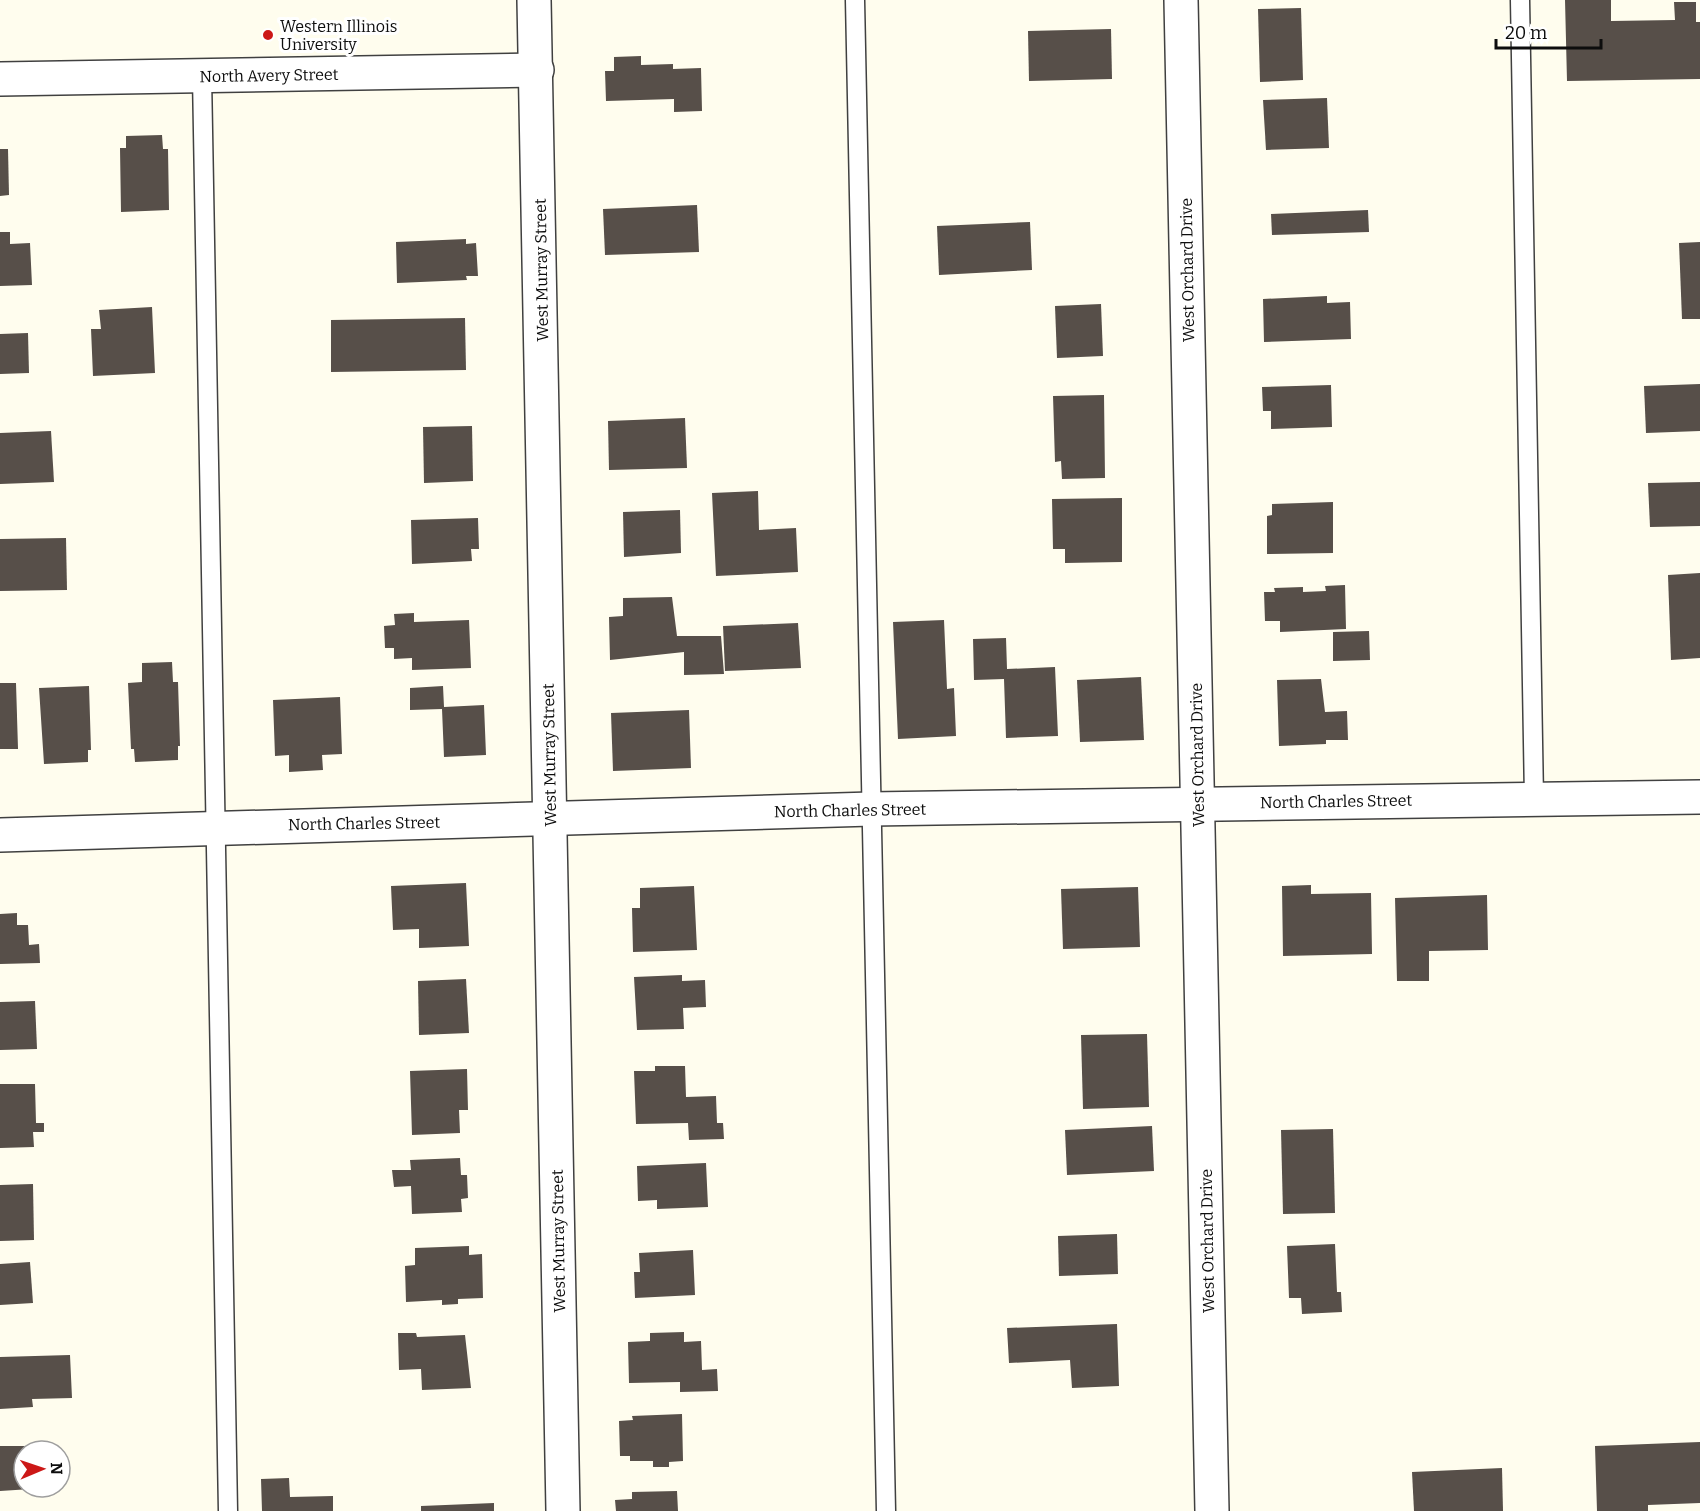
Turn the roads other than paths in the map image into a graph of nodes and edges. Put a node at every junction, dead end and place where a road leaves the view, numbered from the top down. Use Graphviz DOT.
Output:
graph roads {
  1 [pos="534,0"];
  2 [pos="855,0"];
  3 [pos="1181,0"];
  4 [pos="1520,0"];
  5 [pos="537,70"];
  6 [pos="202,76"];
  7 [pos="0,79"];
  8 [pos="1700,797"];
  9 [pos="1534,798"];
  10 [pos="1198,803"];
  11 [pos="871,809"];
  12 [pos="550,819"];
  13 [pos="216,827"];
  14 [pos="0,835"];
  15 [pos="228,1511"];
  16 [pos="562,1511"];
  17 [pos="886,1511"];
  18 [pos="1212,1511"];
  1 -- 5 [label="street, West Murray Street"];
  2 -- 11 [label="lane"];
  3 -- 10 [label="street, West Orchard Drive"];
  4 -- 9 [label="lane"];
  5 -- 6 [label="street, North Avery Street"];
  5 -- 12 [label="street, West Murray Street"];
  6 -- 7 [label="street, North Avery Street"];
  6 -- 13 [label="lane"];
  8 -- 9 [label="street, North Charles Street"];
  9 -- 10 [label="street, North Charles Street"];
  10 -- 11 [label="street, North Charles Street"];
  10 -- 18 [label="street, West Orchard Drive"];
  11 -- 12 [label="street, North Charles Street"];
  11 -- 17 [label="lane"];
  12 -- 13 [label="street, North Charles Street"];
  12 -- 16 [label="street, West Murray Street"];
  13 -- 14 [label="street, North Charles Street"];
  13 -- 15 [label="lane"];
}
